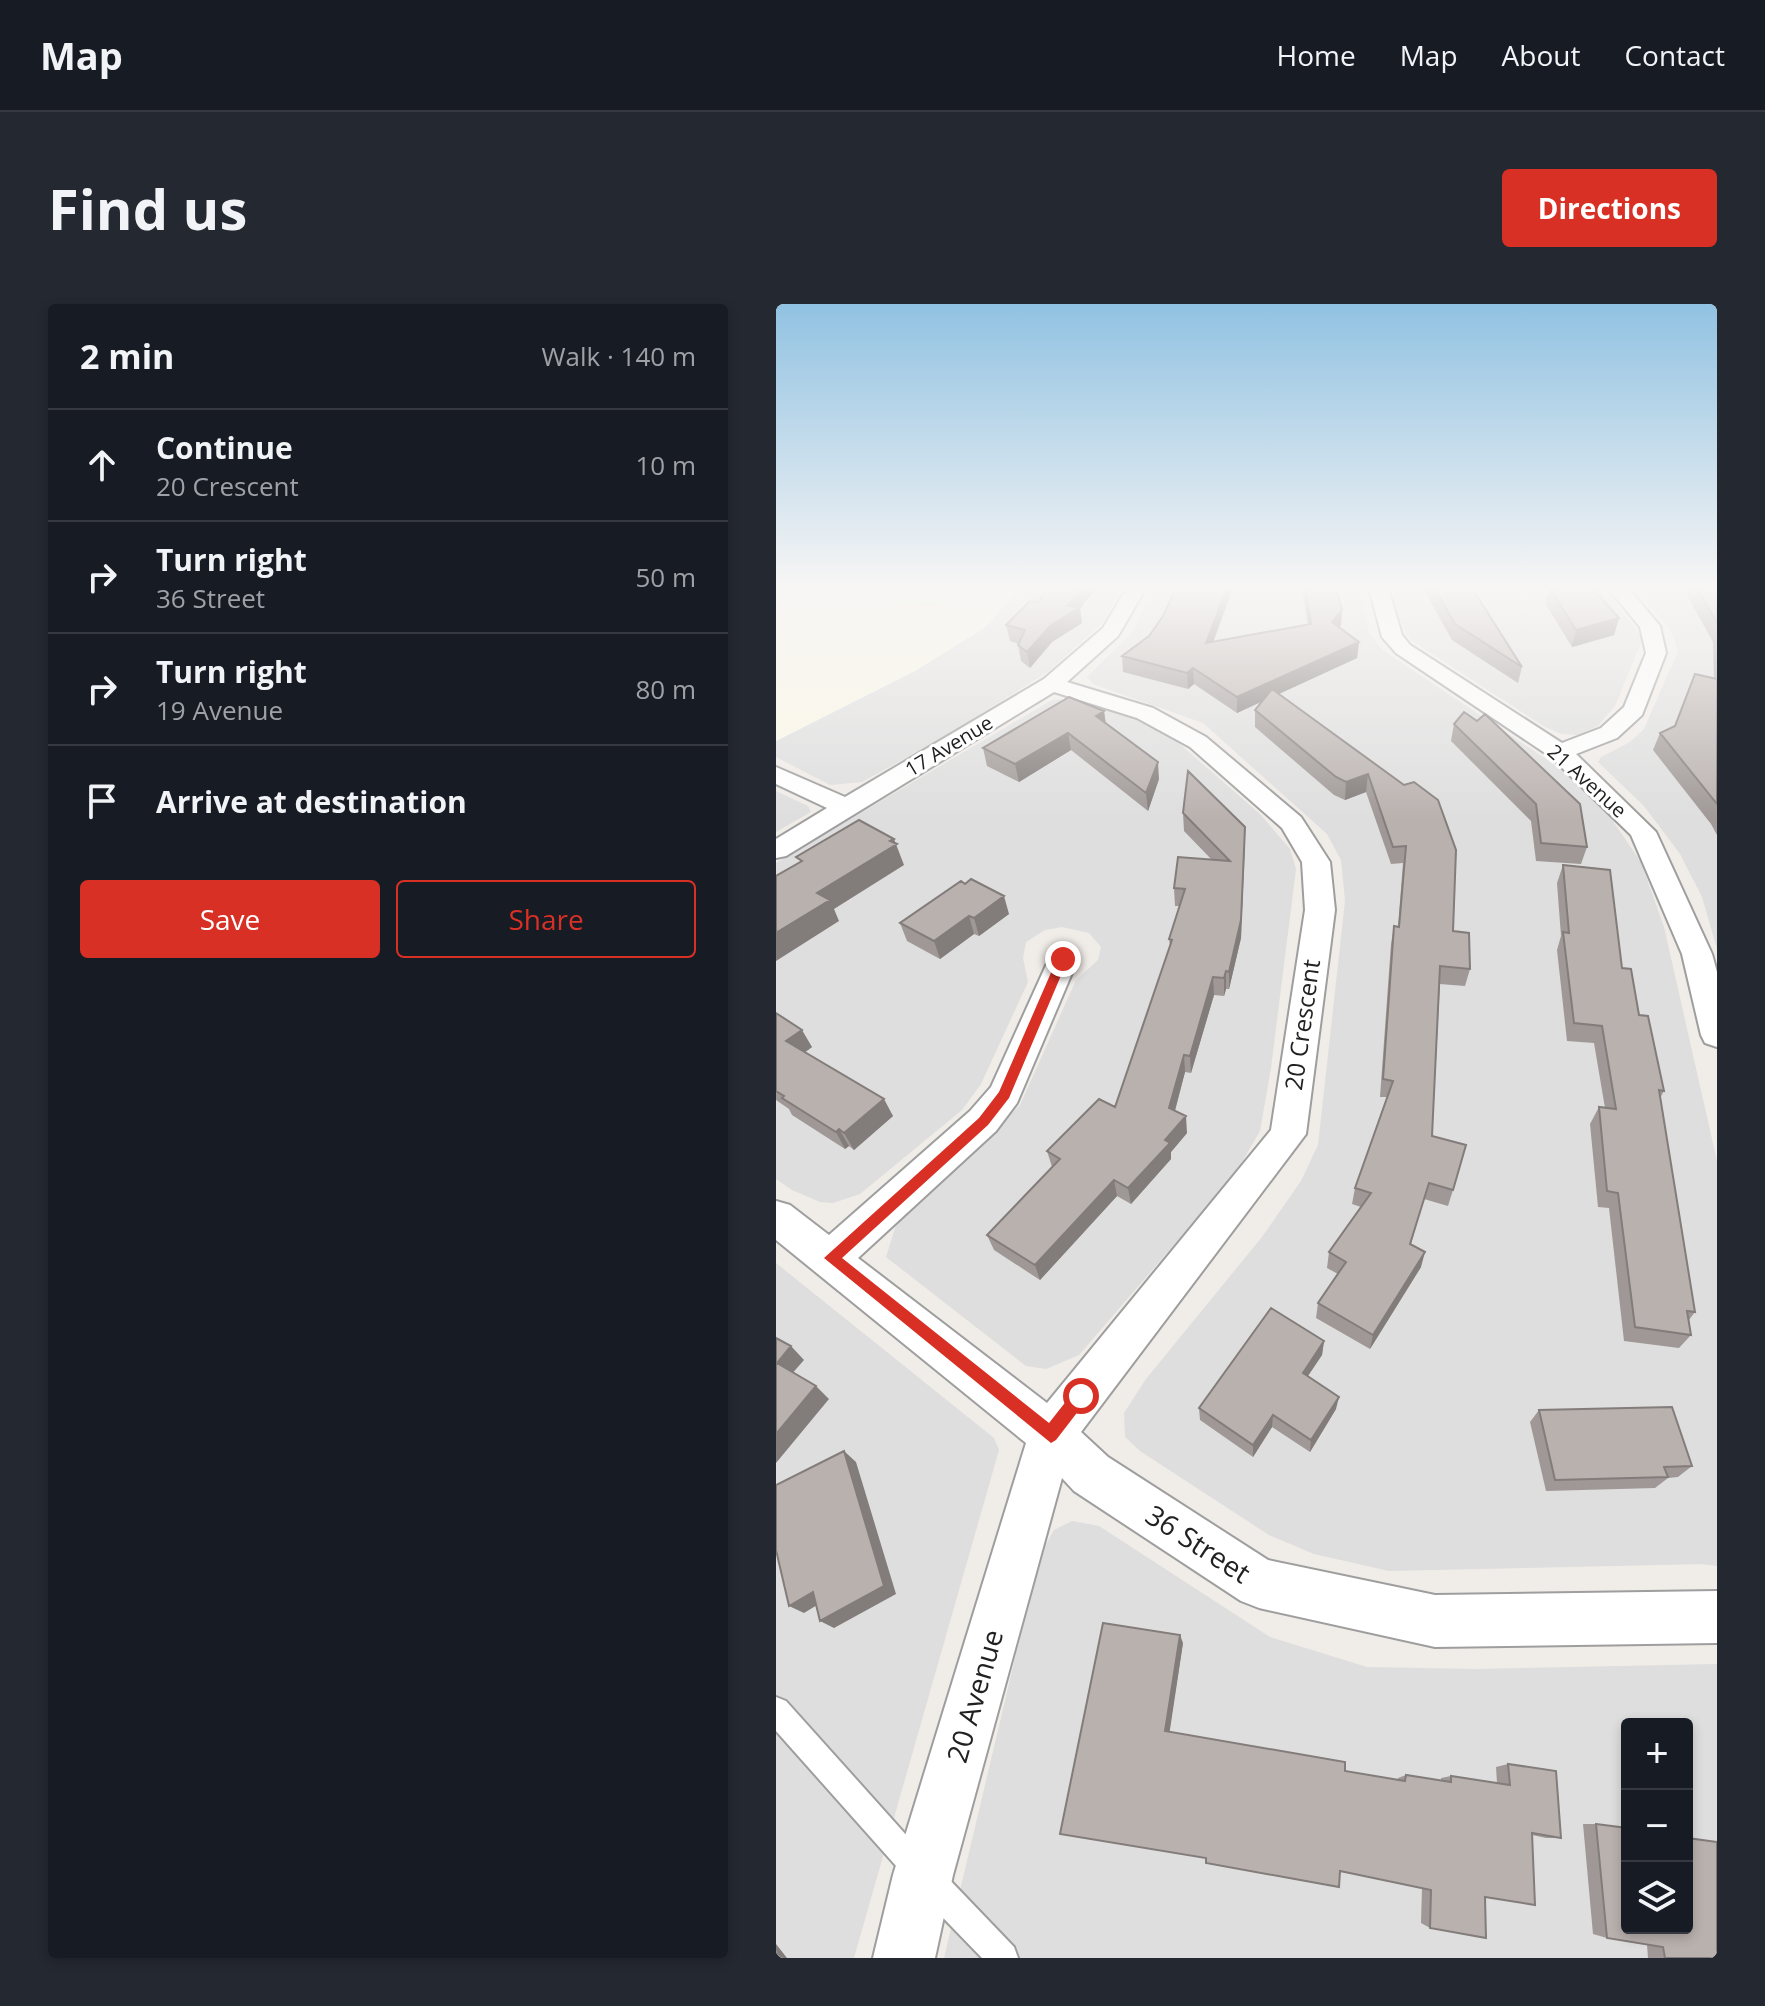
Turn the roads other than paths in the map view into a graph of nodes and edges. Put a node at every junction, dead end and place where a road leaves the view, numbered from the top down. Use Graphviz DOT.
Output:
graph roads {
  1 [pos="1073,665"];
  2 [pos="1428,665"];
  3 [pos="1651,665"];
  4 [pos="1052,684"];
  5 [pos="1560,752"];
  6 [pos="776,774"];
  7 [pos="847,808"];
  8 [pos="776,850"];
  9 [pos="1063,959"];
  10 [pos="1717,1035"];
  11 [pos="776,1217"];
  12 [pos="831,1258"];
  13 [pos="1051,1434"];
  14 [pos="1717,1617"];
  15 [pos="776,1711"];
  16 [pos="923,1875"];
  17 [pos="904,1958"];
  18 [pos="1003,1958"];
  1 -- 4 [label="street, 17 Avenue"];
  2 -- 5 [label="street, 21 Avenue"];
  3 -- 5 [label="street"];
  4 -- 7 [label="street, 17 Avenue"];
  4 -- 13 [label="street, 20 Crescent"];
  5 -- 10 [label="street, 21 Avenue"];
  6 -- 7 [label="street"];
  7 -- 8 [label="street, 17 Avenue"];
  9 -- 12 [label="street"];
  11 -- 12 [label="street, 36 Street"];
  12 -- 13 [label="street, 36 Street"];
  13 -- 14 [label="street, 36 Street"];
  13 -- 16 [label="street, 20 Avenue"];
  15 -- 16 [label="lane"];
  16 -- 17 [label="street, 20 Avenue"];
  16 -- 18 [label="lane"];
}
